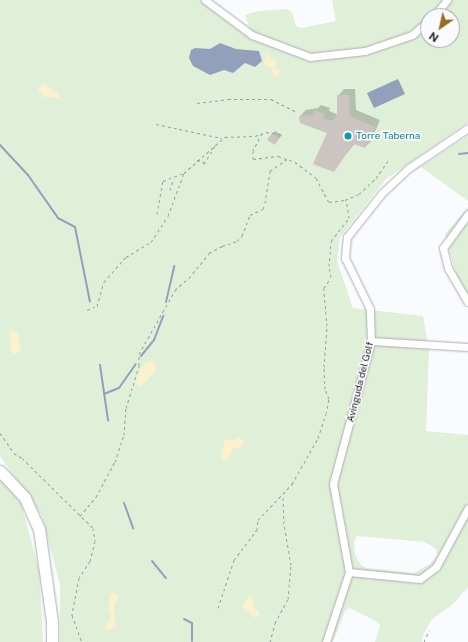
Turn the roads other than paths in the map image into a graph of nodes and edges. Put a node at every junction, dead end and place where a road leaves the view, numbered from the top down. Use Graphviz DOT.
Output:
graph roads {
  1 [pos="447,0"];
  2 [pos="211,2"];
  3 [pos="440,8"];
  4 [pos="420,28"];
  5 [pos="468,128"];
  6 [pos="468,214"];
  7 [pos="468,302"];
  8 [pos="372,341"];
  9 [pos="468,347"];
  10 [pos="0,471"];
  11 [pos="468,508"];
  12 [pos="349,572"];
  13 [pos="52,642"];
  14 [pos="326,642"];
  1 -- 3 [label="street"];
  2 -- 4 [label="street"];
  5 -- 8 [label="street, Avinguda del Golf"];
  6 -- 7 [label="street"];
  8 -- 9 [label="street"];
  8 -- 12 [label="street, Avinguda del Golf"];
  10 -- 13 [label="main road"];
  11 -- 12 [label="street"];
  12 -- 14 [label="street, Avinguda del Golf"];
}
